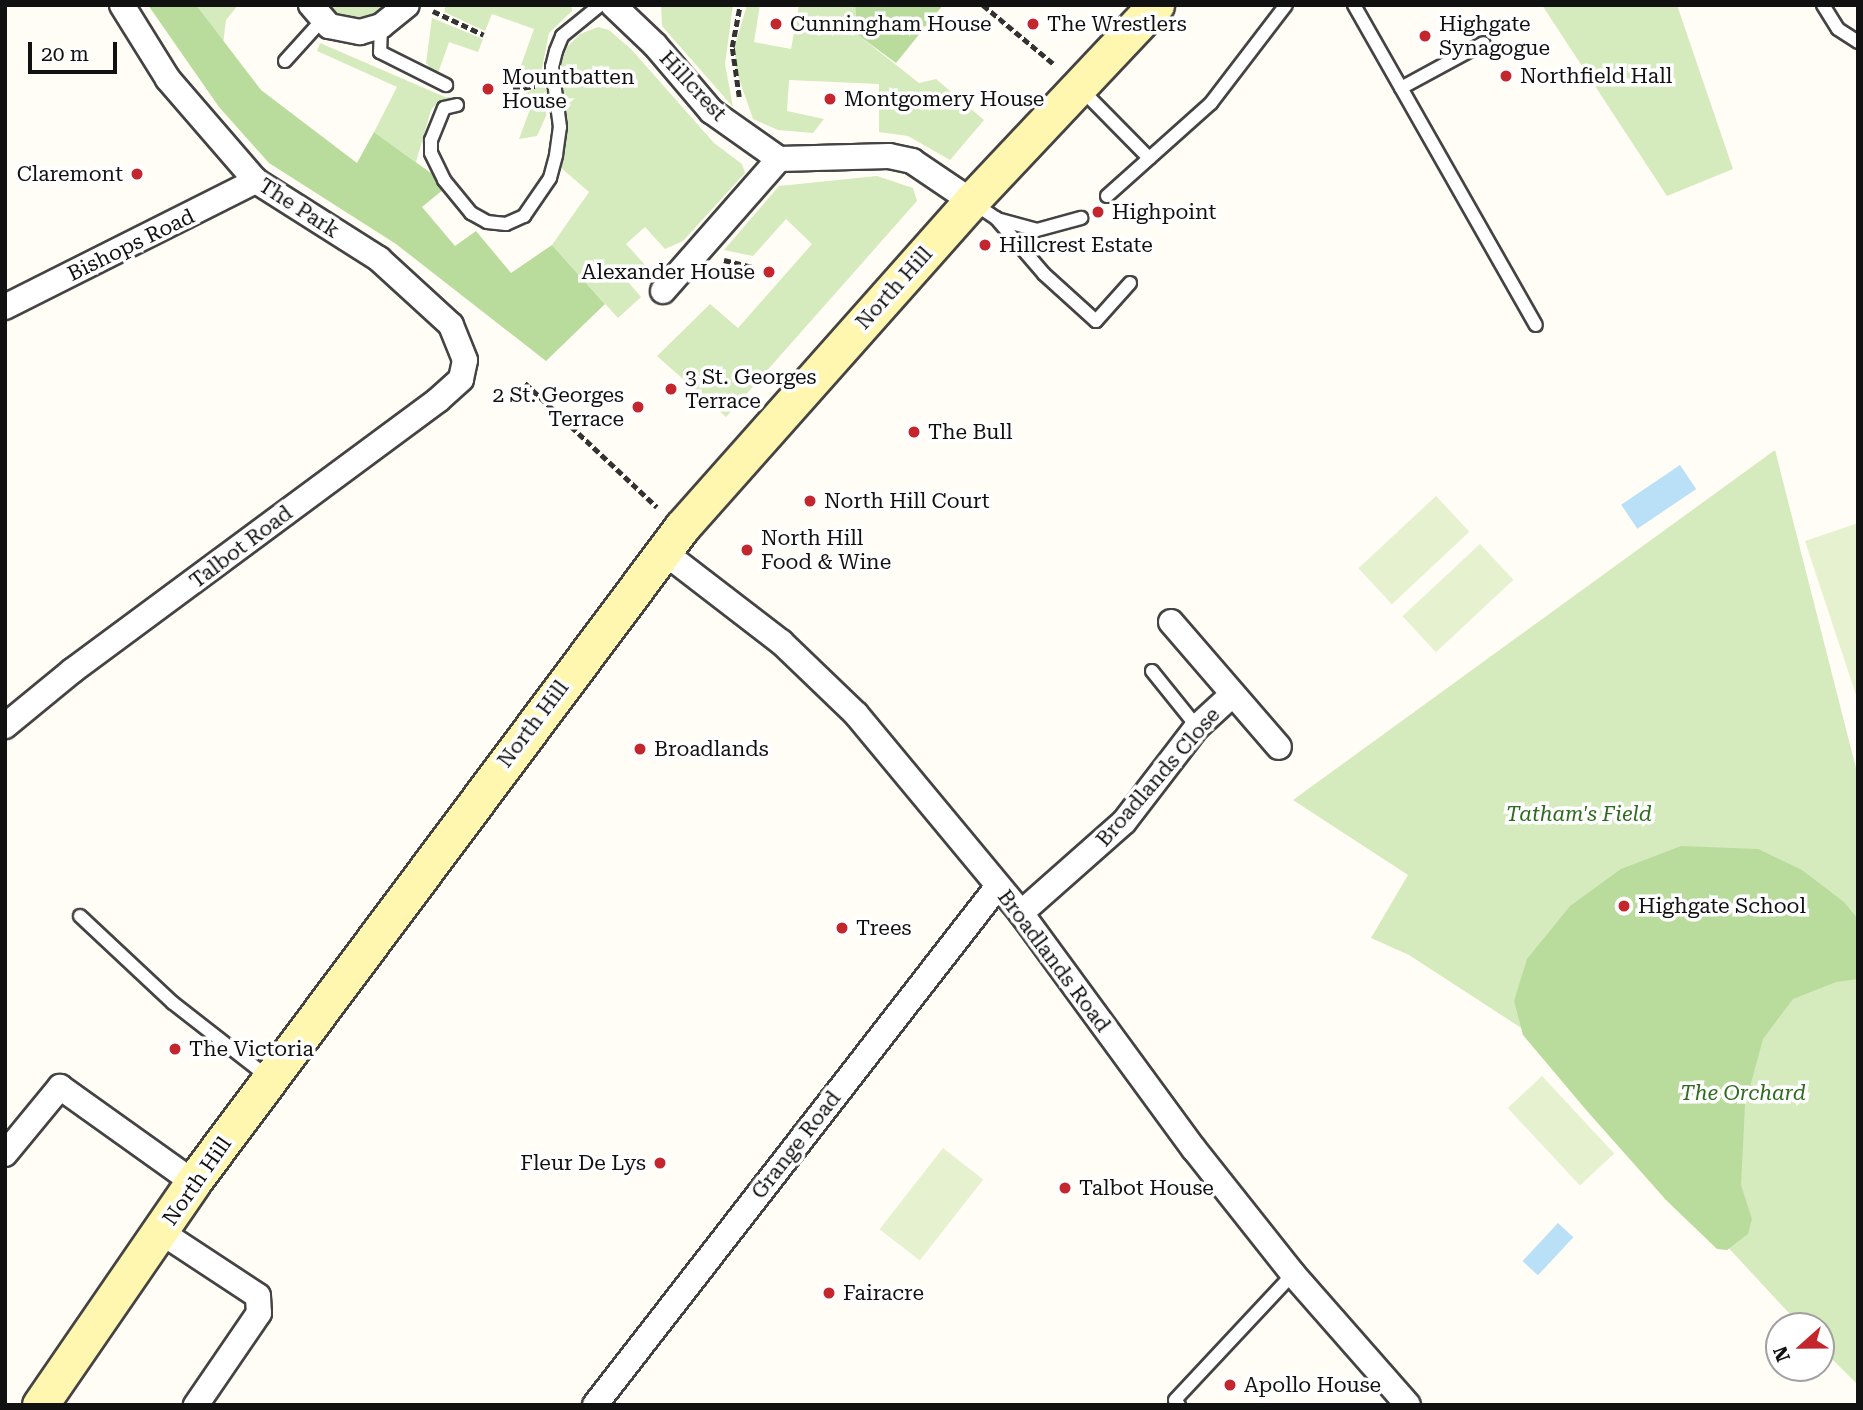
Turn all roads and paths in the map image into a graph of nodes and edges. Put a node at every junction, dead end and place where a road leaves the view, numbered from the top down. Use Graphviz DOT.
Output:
graph roads {
  1 [pos="122,5"];
  2 [pos="407,5"];
  3 [pos="600,5"];
  4 [pos="612,5"];
  5 [pos="740,5"];
  6 [pos="983,5"];
  7 [pos="1156,5"];
  8 [pos="1286,5"];
  9 [pos="1823,5"];
  10 [pos="1358,7"];
  11 [pos="433,10"];
  12 [pos="317,13"];
  13 [pos="381,26"];
  14 [pos="484,35"];
  15 [pos="1484,43"];
  16 [pos="1858,43"];
  17 [pos="285,61"];
  18 [pos="446,85"];
  19 [pos="1077,85"];
  20 [pos="1401,88"];
  21 [pos="457,106"];
  22 [pos="742,109"];
  23 [pos="1149,158"];
  24 [pos="779,159"];
  25 [pos="256,181"];
  26 [pos="1107,195"];
  27 [pos="983,209"];
  28 [pos="1081,218"];
  29 [pos="710,257"];
  30 [pos="753,267"];
  31 [pos="1130,283"];
  32 [pos="663,291"];
  33 [pos="5,307"];
  34 [pos="1536,325"];
  35 [pos="465,360"];
  36 [pos="525,383"];
  37 [pos="673,540"];
  38 [pos="1171,622"];
  39 [pos="1152,671"];
  40 [pos="1232,695"];
  41 [pos="5,726"];
  42 [pos="1197,727"];
  43 [pos="1279,747"];
  44 [pos="998,886"];
  45 [pos="1021,913"];
  46 [pos="80,916"];
  47 [pos="270,1078"];
  48 [pos="5,1154"];
  49 [pos="193,1182"];
  50 [pos="161,1232"];
  51 [pos="1293,1274"];
  52 [pos="40,1405"];
  53 [pos="196,1405"];
  54 [pos="595,1405"];
  55 [pos="1180,1405"];
  56 [pos="1408,1405"];
  1 -- 25 [label="street, The Park"];
  2 -- 13 [label="street"];
  3 -- 21 [label="lane"];
  4 -- 24 [label="street, Hillcrest"];
  5 -- 22 [label="path"];
  6 -- 19 [label="path"];
  7 -- 19 [label="main road, North Hill"];
  8 -- 23 [label="lane"];
  9 -- 16 [label="lane"];
  10 -- 20 [label="lane"];
  11 -- 14 [label="path"];
  12 -- 13 [label="street"];
  12 -- 17 [label="lane"];
  13 -- 18 [label="lane"];
  15 -- 20 [label="lane"];
  19 -- 23 [label="lane"];
  19 -- 27 [label="main road, North Hill"];
  20 -- 34 [label="lane"];
  23 -- 26 [label="lane"];
  24 -- 27 [label="street"];
  24 -- 32 [label="street"];
  25 -- 33 [label="street, Bishops Road"];
  25 -- 35 [label="street, The Park"];
  27 -- 28 [label="lane"];
  27 -- 31 [label="lane"];
  27 -- 37 [label="main road, North Hill"];
  29 -- 30 [label="path"];
  35 -- 41 [label="street, Talbot Road"];
  36 -- 37 [label="path"];
  37 -- 44 [label="street, Broadlands Road"];
  37 -- 47 [label="main road, North Hill"];
  38 -- 40 [label="street, Broadlands Close"];
  39 -- 42 [label="lane"];
  40 -- 42 [label="street, Broadlands Close"];
  40 -- 43 [label="street, Broadlands Close"];
  42 -- 45 [label="street, Broadlands Close"];
  44 -- 45 [label="street, Broadlands Road"];
  44 -- 54 [label="street, Grange Road"];
  45 -- 51 [label="street, Broadlands Road"];
  46 -- 47 [label="lane"];
  47 -- 49 [label="main road, North Hill"];
  48 -- 49 [label="street"];
  49 -- 50 [label="main road, North Hill"];
  50 -- 52 [label="main road, North Hill"];
  50 -- 53 [label="street"];
  51 -- 55 [label="lane"];
  51 -- 56 [label="street, Broadlands Road"];
}
